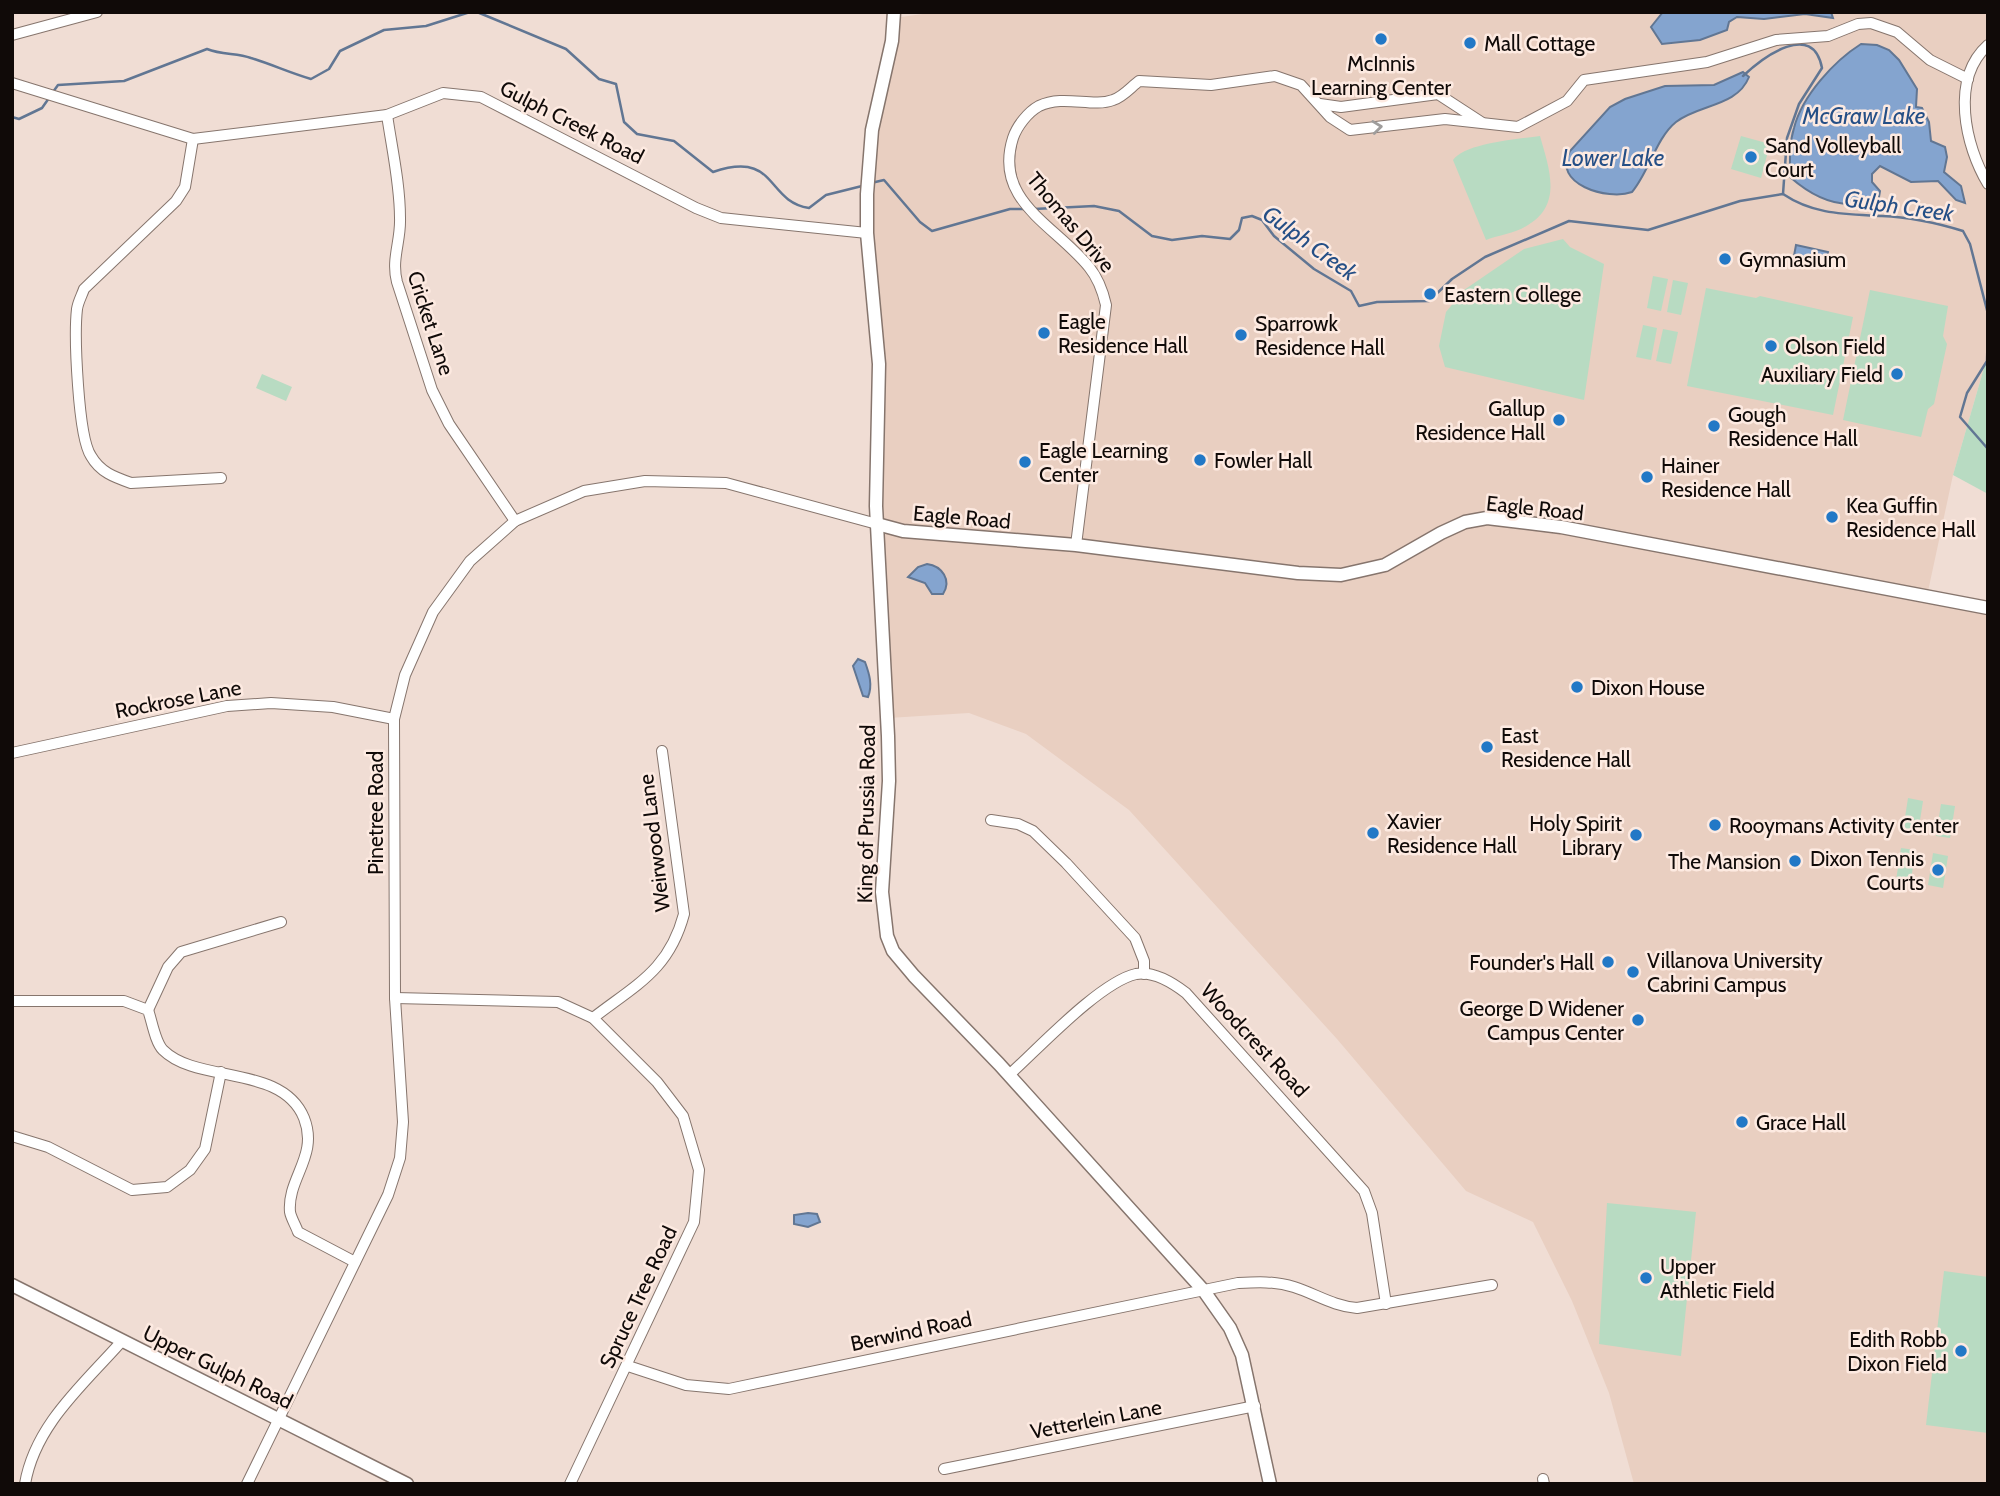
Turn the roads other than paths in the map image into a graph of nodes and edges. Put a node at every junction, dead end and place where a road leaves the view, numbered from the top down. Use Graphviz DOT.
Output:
graph roads {
  1 [pos="97,12"];
  2 [pos="894,12"];
  3 [pos="12,35"];
  4 [pos="1988,45"];
  5 [pos="1968,79"];
  6 [pos="12,83"];
  7 [pos="1319,104"];
  8 [pos="387,115"];
  9 [pos="1486,125"];
  10 [pos="193,139"];
  11 [pos="1988,184"];
  12 [pos="867,233"];
  13 [pos="221,478"];
  14 [pos="515,521"];
  15 [pos="877,524"];
  16 [pos="1076,545"];
  17 [pos="1988,608"];
  18 [pos="394,719"];
  19 [pos="662,751"];
  20 [pos="12,753"];
  21 [pos="991,820"];
  22 [pos="281,922"];
  23 [pos="1144,974"];
  24 [pos="396,998"];
  25 [pos="12,1001"];
  26 [pos="148,1010"];
  27 [pos="593,1018"];
  28 [pos="221,1072"];
  29 [pos="1009,1075"];
  30 [pos="12,1136"];
  31 [pos="355,1262"];
  32 [pos="1492,1284"];
  33 [pos="12,1285"];
  34 [pos="1204,1291"];
  35 [pos="1386,1304"];
  36 [pos="121,1342"];
  37 [pos="628,1366"];
  38 [pos="1255,1406"];
  39 [pos="278,1417"];
  40 [pos="944,1469"];
  41 [pos="25,1484"];
  42 [pos="247,1484"];
  43 [pos="407,1484"];
  44 [pos="570,1484"];
  45 [pos="1270,1484"];
  1 -- 3 [label="street"];
  2 -- 12 [label="street, King of Prussia Road"];
  4 -- 5 [label="street"];
  5 -- 9 [label="street, Thomas Drive"];
  5 -- 11 [label="street"];
  6 -- 10 [label="street, Gulph Creek Road"];
  7 -- 9 [label="street"];
  7 -- 9 [label="street, Thomas Drive, one-way"];
  7 -- 16 [label="street, Thomas Drive"];
  8 -- 10 [label="street, Gulph Creek Road"];
  8 -- 12 [label="street, Gulph Creek Road"];
  8 -- 14 [label="street, Cricket Lane"];
  10 -- 13 [label="street"];
  12 -- 15 [label="street, King of Prussia Road"];
  14 -- 15 [label="street, Pinetree Road"];
  14 -- 18 [label="street, Pinetree Road"];
  15 -- 16 [label="street, Eagle Road"];
  15 -- 29 [label="street, King of Prussia Road"];
  16 -- 17 [label="street, Eagle Road"];
  18 -- 20 [label="street, Rockrose Lane"];
  18 -- 24 [label="street, Pinetree Road"];
  19 -- 27 [label="street, Weirwood Lane"];
  21 -- 23 [label="street"];
  22 -- 26 [label="street"];
  23 -- 29 [label="street"];
  23 -- 35 [label="street, Woodcrest Road"];
  24 -- 27 [label="street, Spruce Tree Road"];
  24 -- 31 [label="street, Pinetree Road"];
  25 -- 26 [label="street"];
  26 -- 28 [label="street"];
  27 -- 37 [label="street, Spruce Tree Road"];
  28 -- 30 [label="street"];
  28 -- 31 [label="street"];
  29 -- 34 [label="street, King of Prussia Road"];
  31 -- 39 [label="street, Pinetree Road"];
  32 -- 35 [label="street, Berwind Road"];
  33 -- 36 [label="street, Upper Gulph Road"];
  34 -- 35 [label="street, Berwind Road"];
  34 -- 37 [label="street, Berwind Road"];
  34 -- 38 [label="street, King of Prussia Road"];
  36 -- 39 [label="street, Upper Gulph Road"];
  36 -- 41 [label="street"];
  37 -- 44 [label="street, Spruce Tree Road"];
  38 -- 40 [label="street, Vetterlein Lane"];
  38 -- 45 [label="street, King of Prussia Road"];
  39 -- 42 [label="street, Pinetree Road"];
  39 -- 43 [label="street, Upper Gulph Road"];
}
